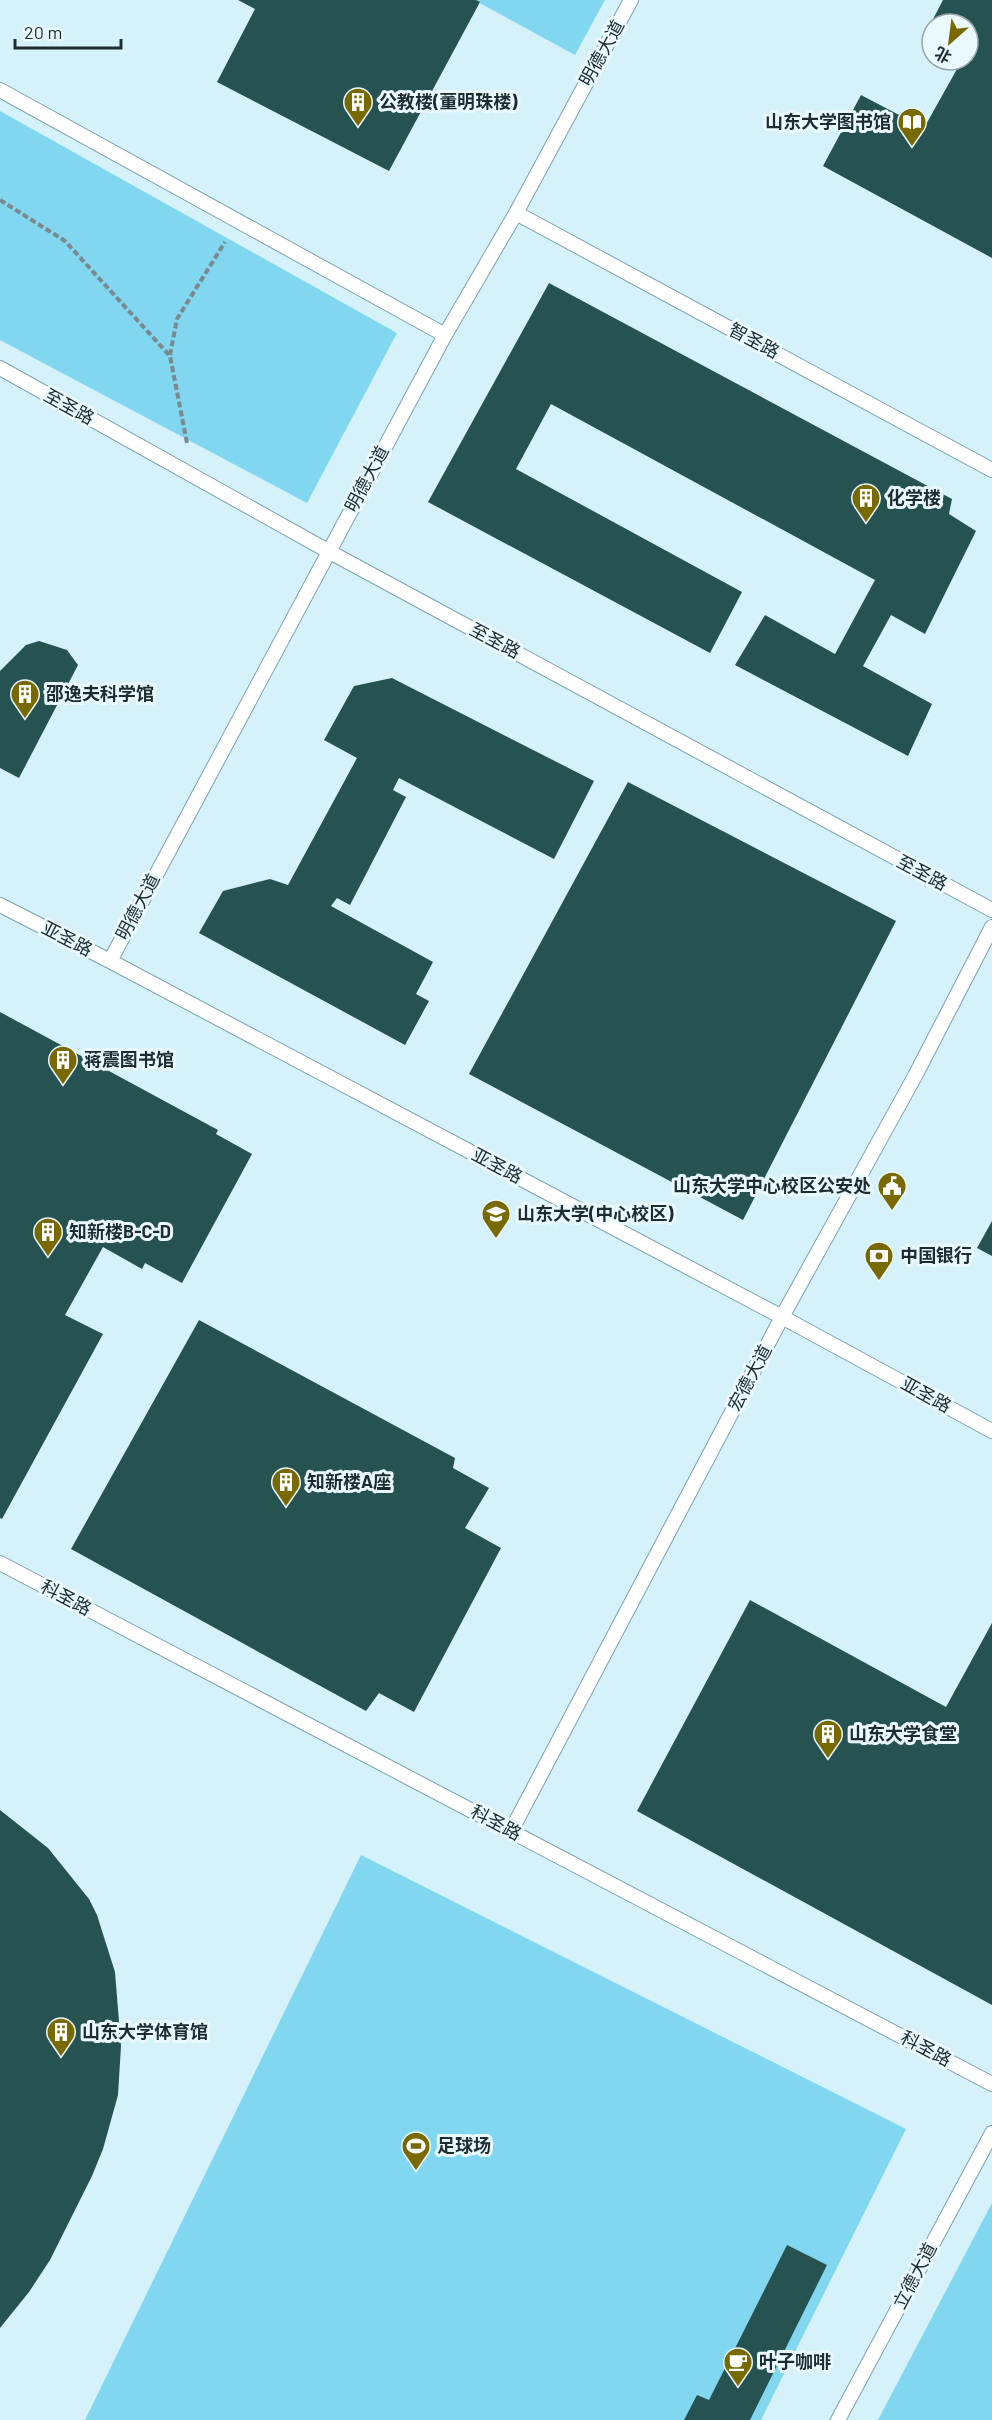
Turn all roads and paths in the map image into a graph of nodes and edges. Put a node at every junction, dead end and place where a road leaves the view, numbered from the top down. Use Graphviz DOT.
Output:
graph roads {
  1 [pos="631,0"];
  2 [pos="0,90"];
  3 [pos="0,200"];
  4 [pos="516,213"];
  5 [pos="238,221"];
  6 [pos="445,335"];
  7 [pos="170,356"];
  8 [pos="0,368"];
  9 [pos="992,470"];
  10 [pos="193,476"];
  11 [pos="328,551"];
  12 [pos="0,905"];
  13 [pos="992,910"];
  14 [pos="992,927"];
  15 [pos="110,961"];
  16 [pos="782,1317"];
  17 [pos="992,1431"];
  18 [pos="0,1563"];
  19 [pos="511,1831"];
  20 [pos="992,2084"];
  21 [pos="992,2133"];
  22 [pos="838,2420"];
  1 -- 4 [label="lane, 明德大道"];
  2 -- 5 [label="lane"];
  3 -- 7 [label="path"];
  4 -- 6 [label="lane, 明德大道"];
  4 -- 9 [label="lane, 智圣路"];
  5 -- 6 [label="lane"];
  5 -- 7 [label="path"];
  6 -- 11 [label="lane, 明德大道"];
  7 -- 10 [label="path"];
  8 -- 10 [label="lane, 至圣路"];
  10 -- 11 [label="lane, 至圣路"];
  11 -- 13 [label="lane, 至圣路"];
  11 -- 15 [label="lane, 明德大道"];
  12 -- 15 [label="lane, 亚圣路"];
  14 -- 16 [label="lane, 宏德大道"];
  15 -- 16 [label="lane, 亚圣路"];
  16 -- 17 [label="lane, 亚圣路"];
  16 -- 19 [label="lane, 宏德大道"];
  18 -- 19 [label="lane, 科圣路"];
  19 -- 20 [label="lane, 科圣路"];
  21 -- 22 [label="lane, 立德大道"];
}
